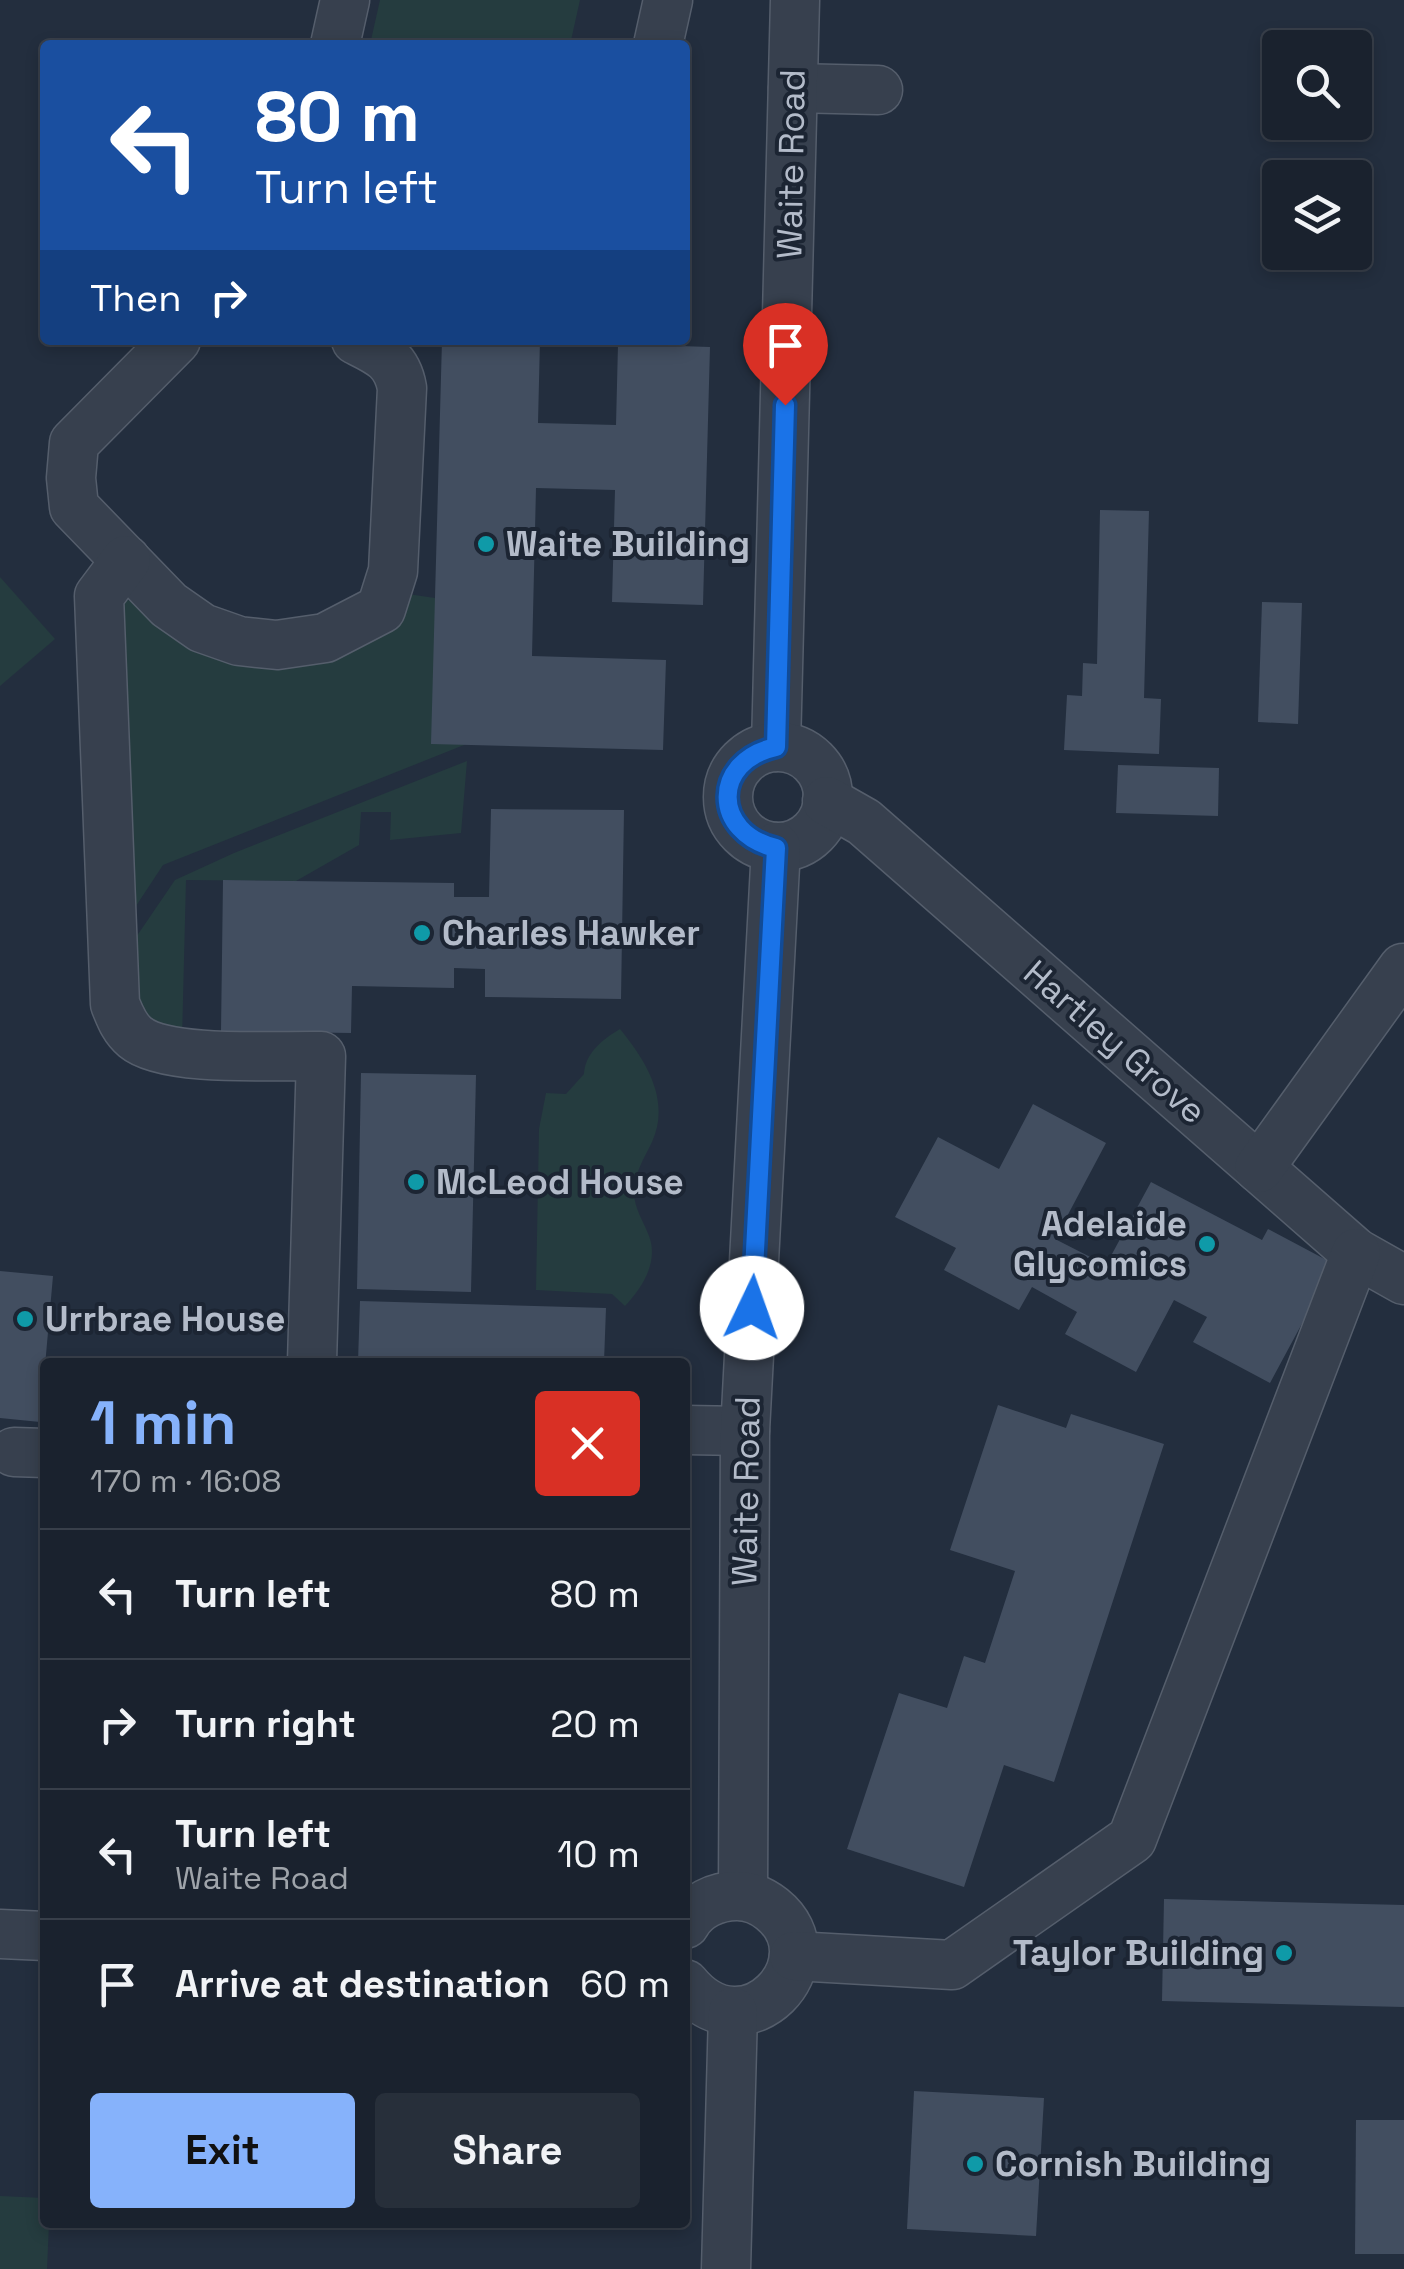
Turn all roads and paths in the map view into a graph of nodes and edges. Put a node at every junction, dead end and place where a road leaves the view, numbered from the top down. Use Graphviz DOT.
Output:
graph roads {
  1 [pos="345,0"];
  2 [pos="668,0"];
  3 [pos="795,0"];
  4 [pos="336,40"];
  5 [pos="659,40"];
  6 [pos="793,88"];
  7 [pos="878,90"];
  8 [pos="171,345"];
  9 [pos="366,345"];
  10 [pos="126,560"];
  11 [pos="776,747"];
  12 [pos="828,801"];
  13 [pos="776,848"];
  14 [pos="1403,968"];
  15 [pos="1259,1168"];
  16 [pos="1356,1253"];
  17 [pos="1404,1280"];
  18 [pos="312,1358"];
  19 [pos="690,1430"];
  20 [pos="745,1431"];
  21 [pos="743,1896"];
  22 [pos="690,1919"];
  23 [pos="0,1934"];
  24 [pos="40,1936"];
  25 [pos="794,1956"];
  26 [pos="690,1990"];
  27 [pos="733,2012"];
  28 [pos="726,2269"];
  1 -- 4 [label="street"];
  2 -- 5 [label="street"];
  3 -- 6 [label="street, Waite Road"];
  6 -- 7 [label="street"];
  6 -- 11 [label="street, Waite Road"];
  8 -- 10 [label="street"];
  9 -- 10 [label="street"];
  10 -- 18 [label="street"];
  11 -- 12 [label="street"];
  11 -- 13 [label="street"];
  12 -- 13 [label="street"];
  12 -- 15 [label="street, Hartley Grove"];
  13 -- 20 [label="street, Waite Road"];
  14 -- 15 [label="street"];
  15 -- 16 [label="street, Hartley Grove"];
  16 -- 17 [label="street, Hartley Grove"];
  16 -- 25 [label="street"];
  19 -- 20 [label="street"];
  20 -- 21 [label="street, Waite Road"];
  21 -- 22 [label="street"];
  21 -- 25 [label="street"];
  23 -- 24 [label="street"];
  25 -- 27 [label="street"];
  26 -- 27 [label="street"];
  27 -- 28 [label="street"];
}
